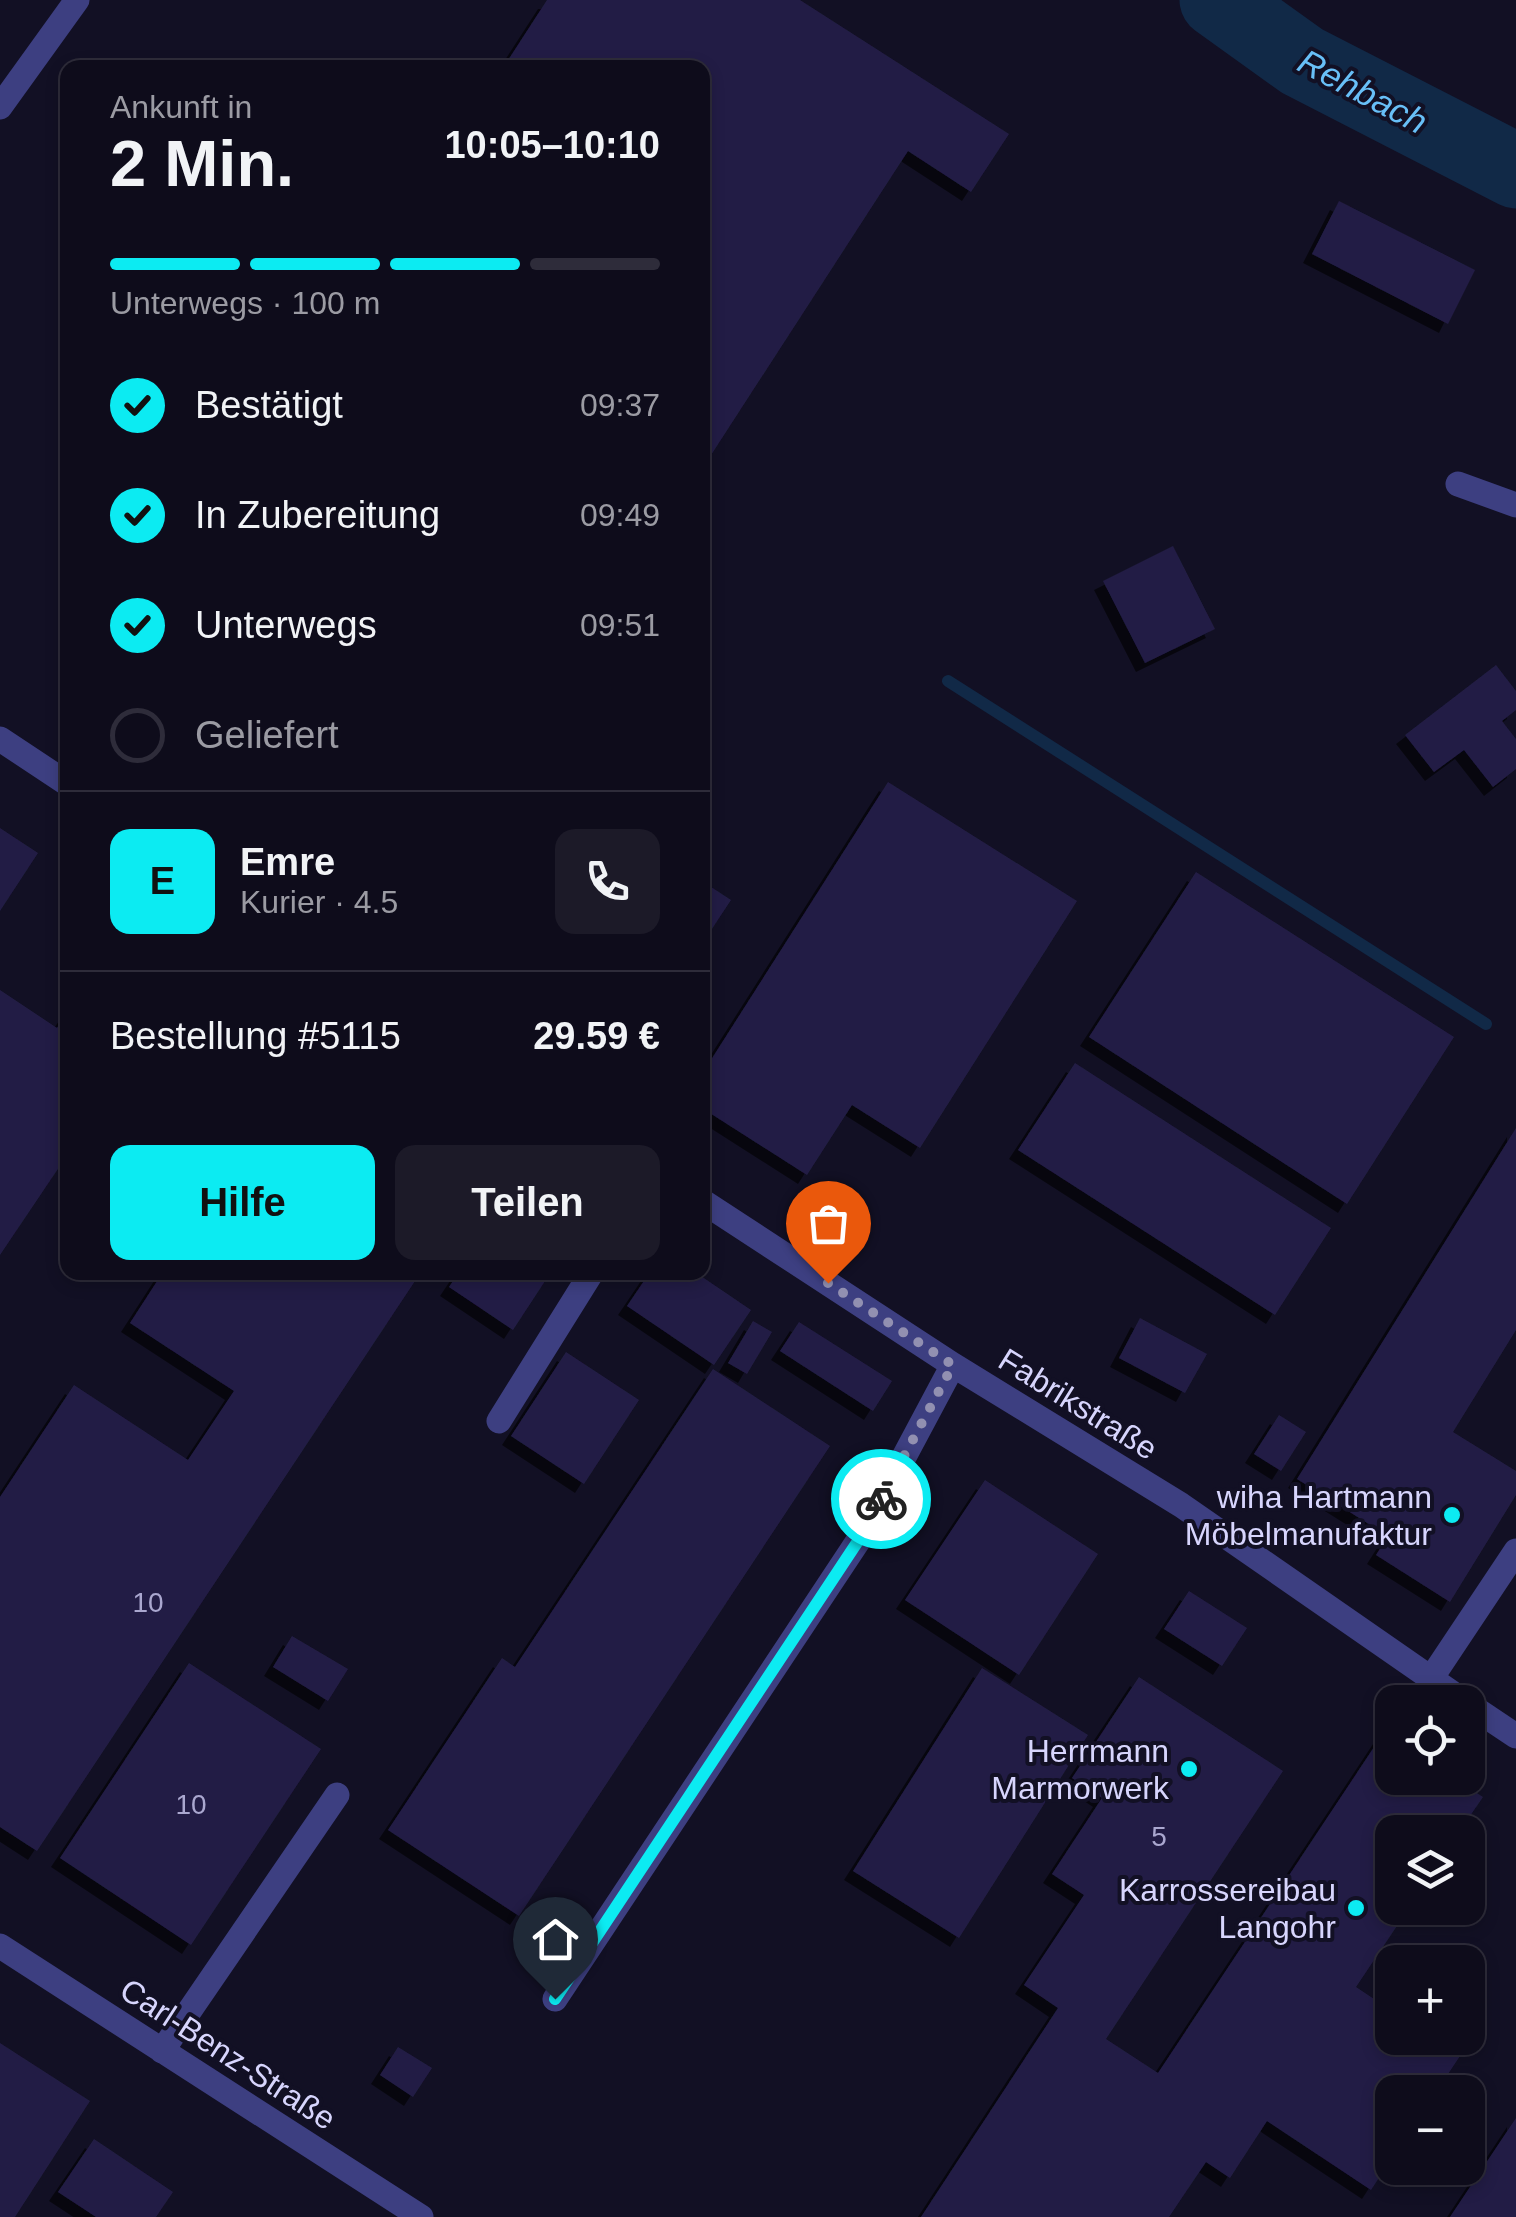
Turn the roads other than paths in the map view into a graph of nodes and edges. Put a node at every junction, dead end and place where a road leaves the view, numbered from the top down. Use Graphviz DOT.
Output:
graph roads {
  1 [pos="77,0"];
  2 [pos="0,107"];
  3 [pos="1458,484"];
  4 [pos="1516,506"];
  5 [pos="0,739"];
  6 [pos="60,779"];
  7 [pos="710,1206"];
  8 [pos="587,1280"];
  9 [pos="953,1365"];
  10 [pos="499,1421"];
  11 [pos="1516,1552"];
  12 [pos="1430,1680"];
  13 [pos="1438,1685"];
  14 [pos="1485,1716"];
  15 [pos="1516,1736"];
  16 [pos="337,1795"];
  17 [pos="0,1946"];
  18 [pos="555,1999"];
  19 [pos="162,2051"];
  20 [pos="421,2217"];
  1 -- 2 [label="street"];
  3 -- 4 [label="street"];
  5 -- 6 [label="street"];
  7 -- 9 [label="street, Fabrikstraße"];
  8 -- 10 [label="street"];
  9 -- 12 [label="street, Fabrikstraße"];
  9 -- 18 [label="street"];
  11 -- 12 [label="street"];
  12 -- 13 [label="street, Fabrikstraße"];
  14 -- 15 [label="street, Fabrikstraße"];
  16 -- 19 [label="street"];
  17 -- 19 [label="street, Carl-Benz-Straße"];
  19 -- 20 [label="street, Carl-Benz-Straße"];
}
